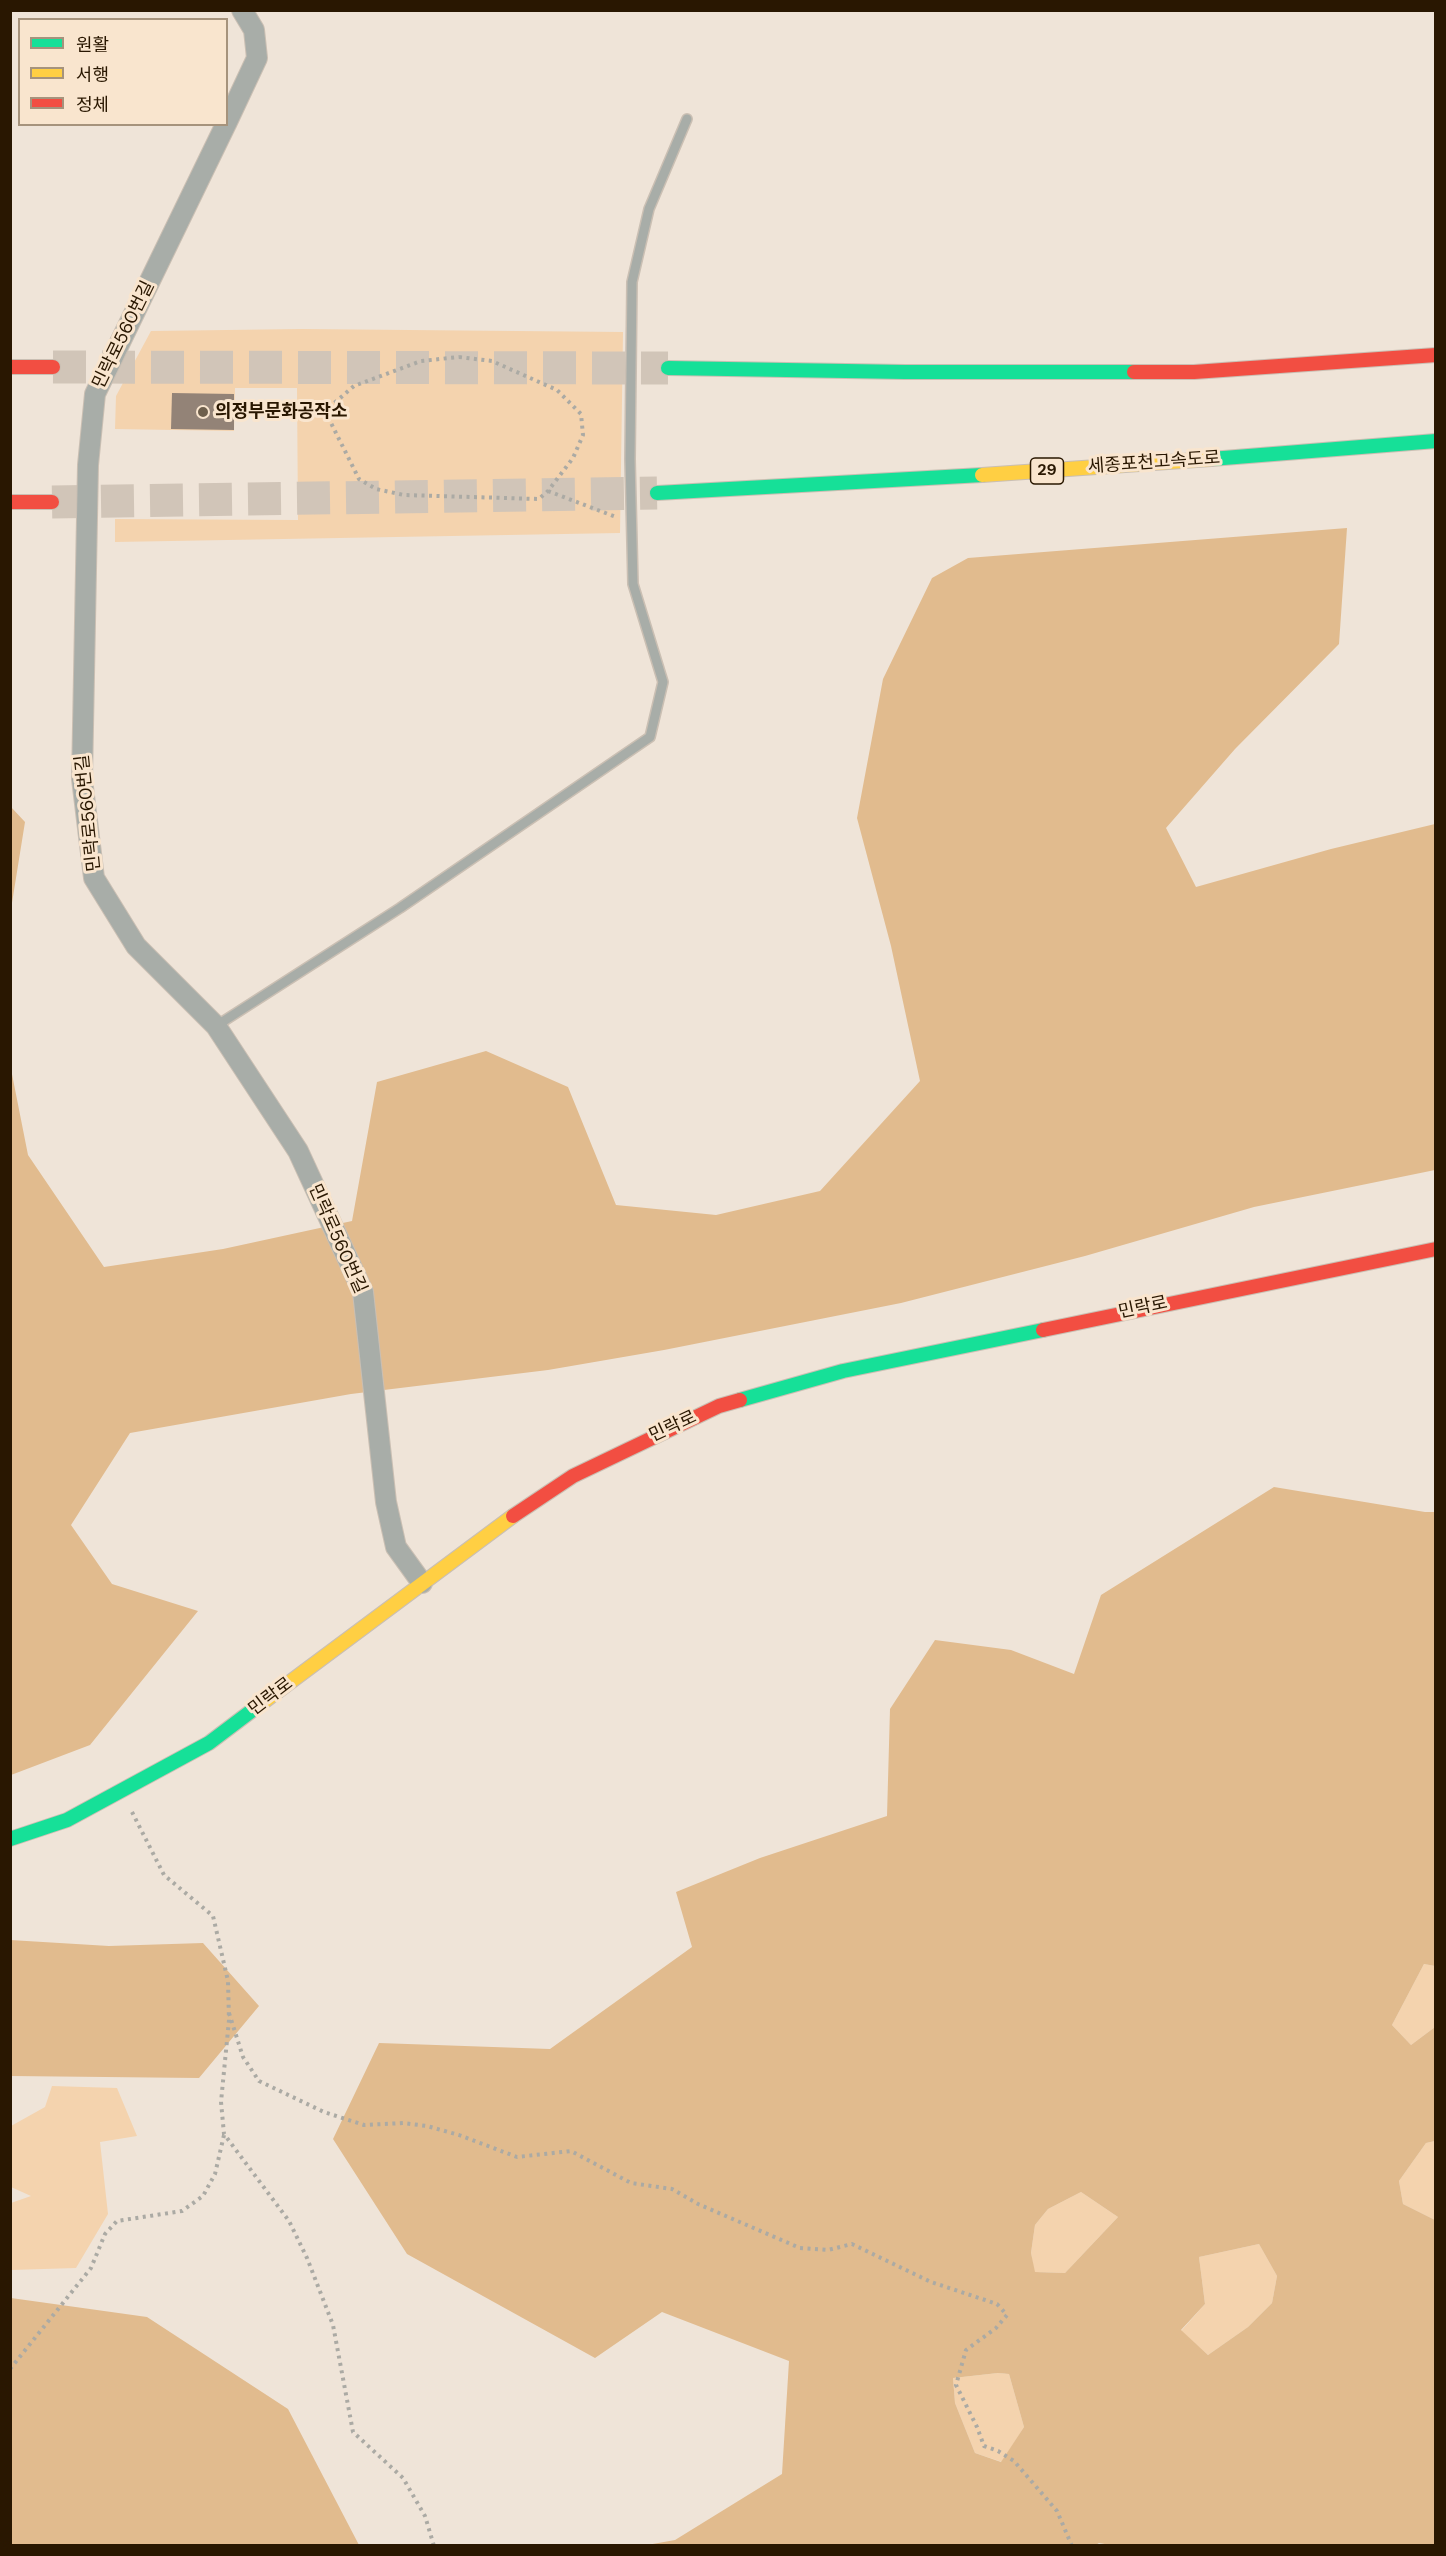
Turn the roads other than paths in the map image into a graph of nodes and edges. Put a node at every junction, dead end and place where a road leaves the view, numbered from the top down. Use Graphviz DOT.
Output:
graph roads {
  1 [pos="242,10"];
  2 [pos="687,119"];
  3 [pos="228,120"];
  4 [pos="225,126"];
  5 [pos="1436,355"];
  6 [pos="10,367"];
  7 [pos="53,367"];
  8 [pos="668,368"];
  9 [pos="1436,441"];
  10 [pos="657,493"];
  11 [pos="10,501"];
  12 [pos="52,502"];
  13 [pos="216,1026"];
  14 [pos="1436,1249"];
  15 [pos="422,1582"];
  16 [pos="10,1839"];
  1 -- 3 [label="street, 민락로560번길"];
  2 -- 13 [label="lane"];
  4 -- 13 [label="street, 민락로560번길"];
  5 -- 8 [label="main road"];
  6 -- 7 [label="main road"];
  9 -- 10 [label="main road, 세종포천고속도로 / 29"];
  11 -- 12 [label="main road"];
  13 -- 15 [label="street, 민락로560번길"];
  14 -- 15 [label="main road, 민락로"];
  15 -- 16 [label="main road, 민락로"];
}
